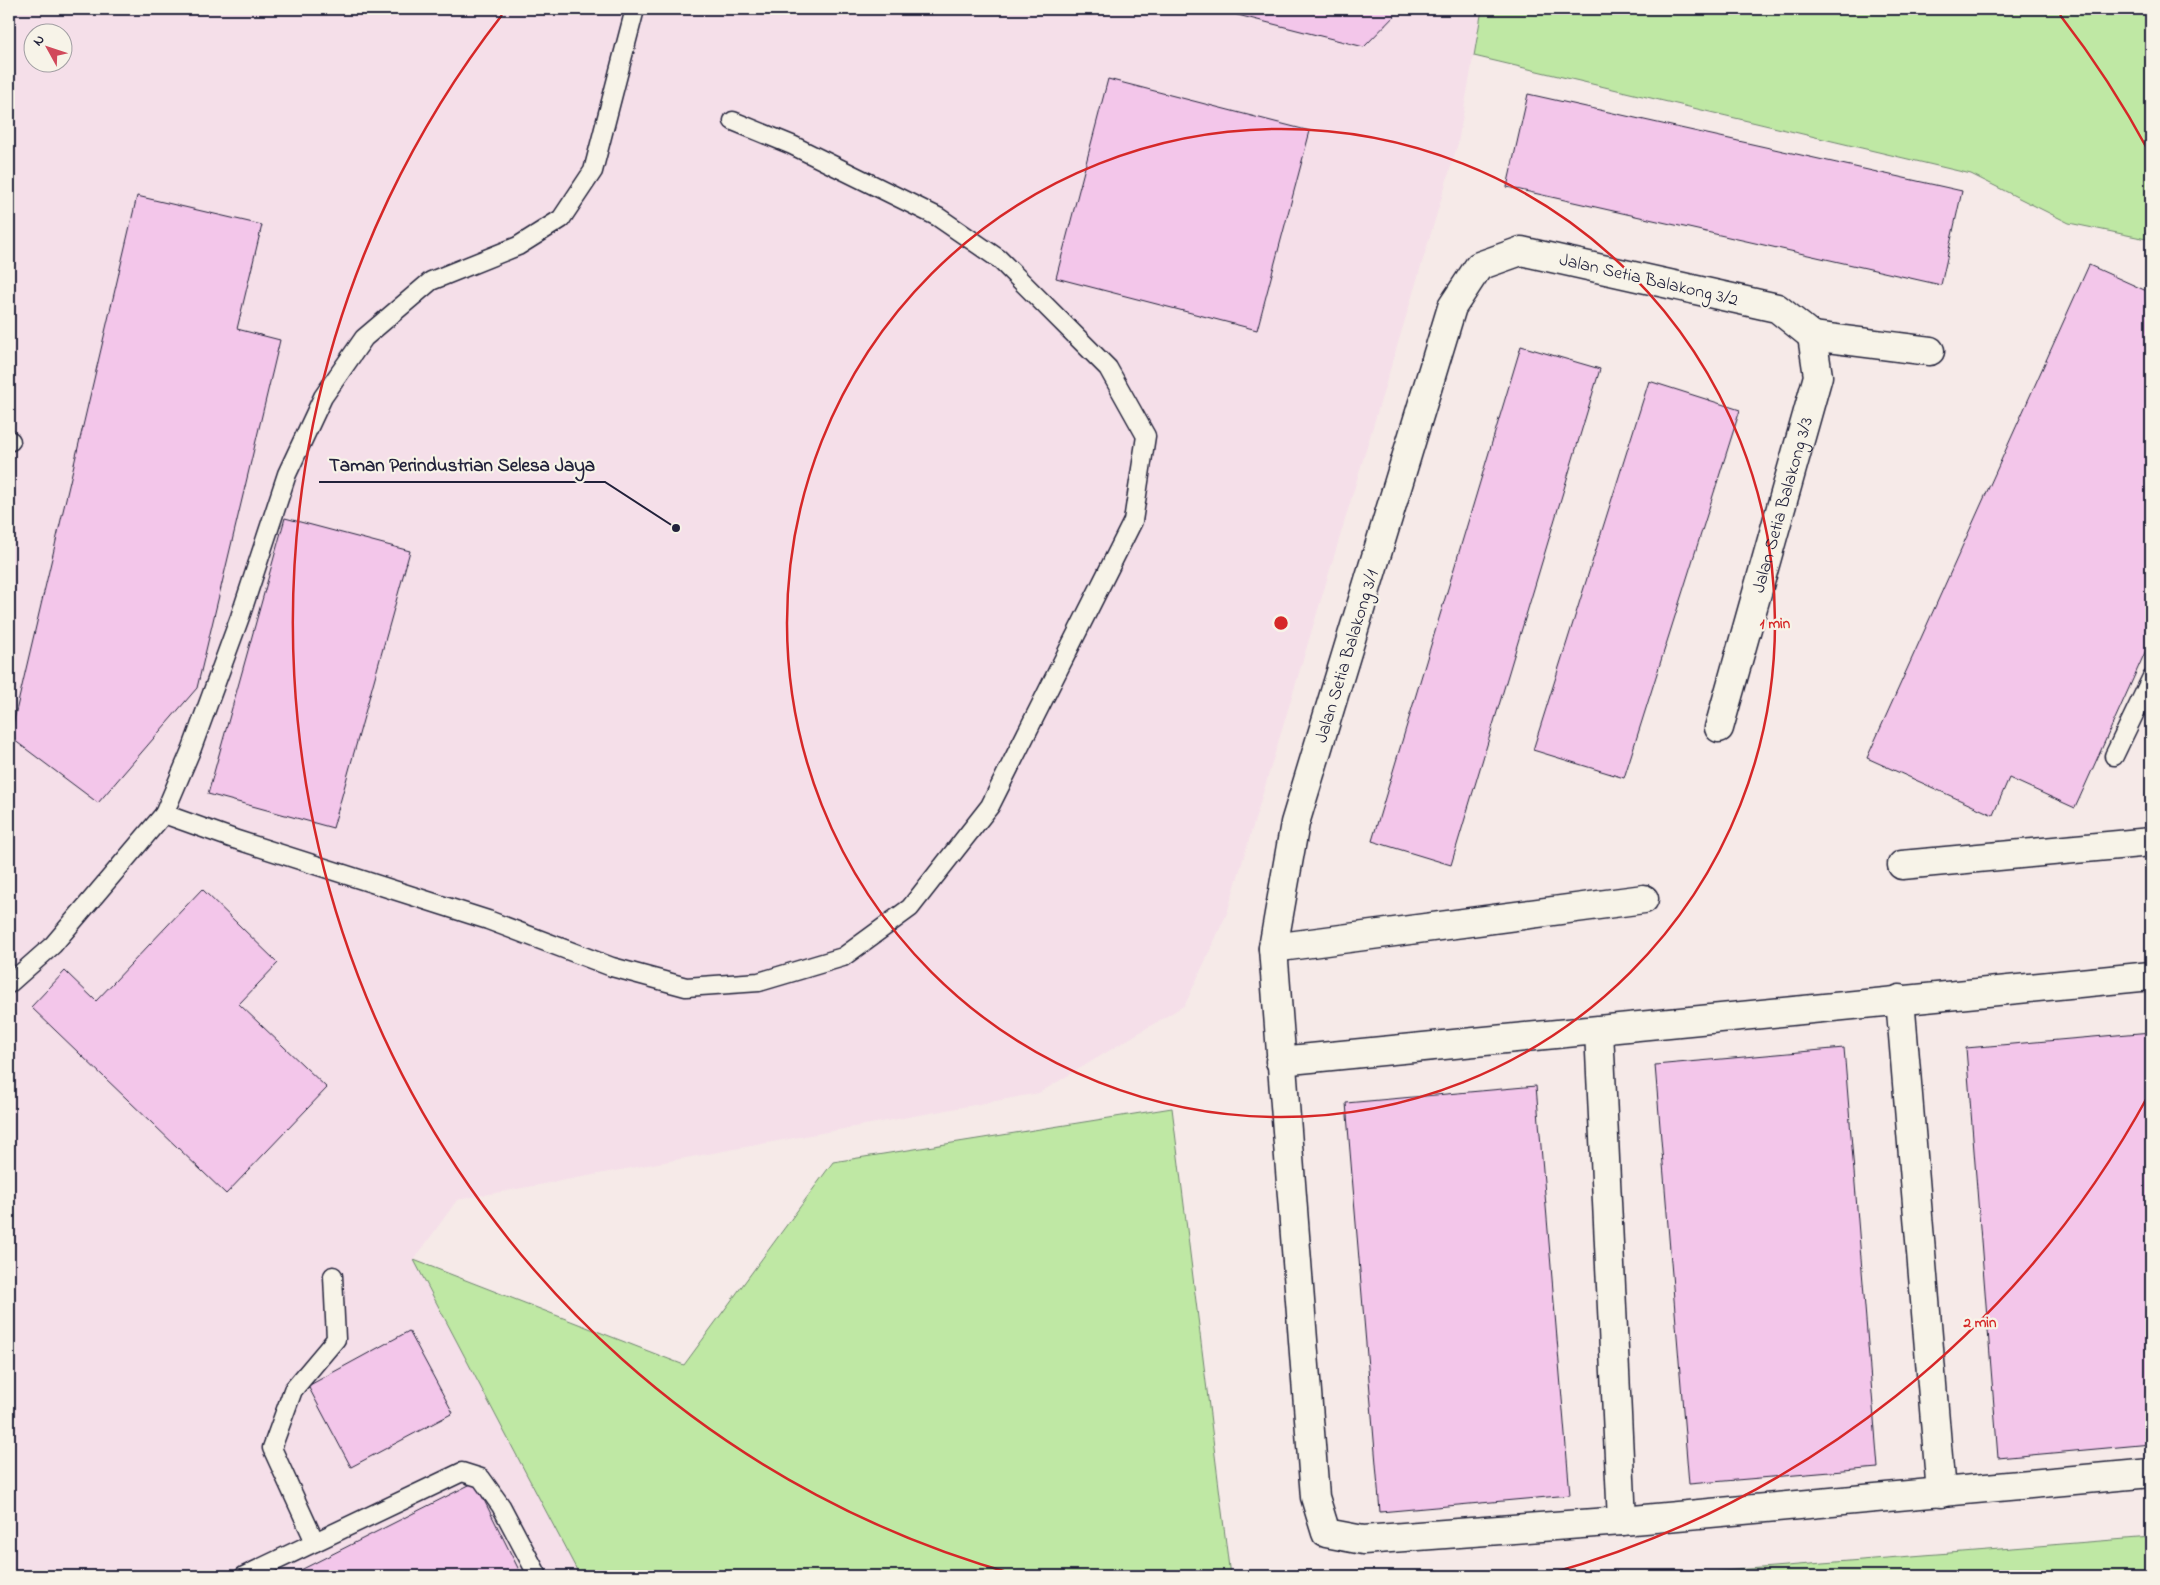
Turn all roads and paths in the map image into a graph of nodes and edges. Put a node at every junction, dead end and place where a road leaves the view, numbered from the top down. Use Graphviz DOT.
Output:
graph roads {
  1 [pos="635,9"];
  2 [pos="733,121"];
  3 [pos="1479,266"];
  4 [pos="1812,336"];
  5 [pos="1930,351"];
  6 [pos="2151,679"];
  7 [pos="1719,728"];
  8 [pos="2114,756"];
  9 [pos="164,814"];
  10 [pos="2151,842"];
  11 [pos="1902,864"];
  12 [pos="1644,899"];
  13 [pos="1273,948"];
  14 [pos="2151,976"];
  15 [pos="9,984"];
  16 [pos="1900,999"];
  17 [pos="1599,1031"];
  18 [pos="1280,1060"];
  19 [pos="333,1276"];
  20 [pos="2151,1473"];
  21 [pos="1941,1493"];
  22 [pos="1622,1520"];
  23 [pos="315,1542"];
  24 [pos="244,1576"];
  25 [pos="538,1576"];
  1 -- 9 [label="lane"];
  2 -- 9 [label="lane"];
  3 -- 4 [label="street, Jalan Setia Balakong 3/2"];
  3 -- 13 [label="street, Jalan Setia Balakong 3/1"];
  4 -- 5 [label="street"];
  4 -- 7 [label="street, Jalan Setia Balakong 3/3"];
  6 -- 8 [label="lane"];
  9 -- 15 [label="lane"];
  10 -- 11 [label="street"];
  12 -- 13 [label="street"];
  13 -- 18 [label="street, Jalan Setia Balakong 3/1"];
  14 -- 16 [label="street"];
  16 -- 17 [label="street"];
  16 -- 21 [label="street"];
  17 -- 18 [label="street"];
  17 -- 22 [label="street"];
  18 -- 22 [label="street, Jalan Setia Balakong 3/1"];
  19 -- 23 [label="lane"];
  20 -- 21 [label="street"];
  21 -- 22 [label="street"];
  23 -- 24 [label="lane"];
  23 -- 25 [label="lane"];
}
